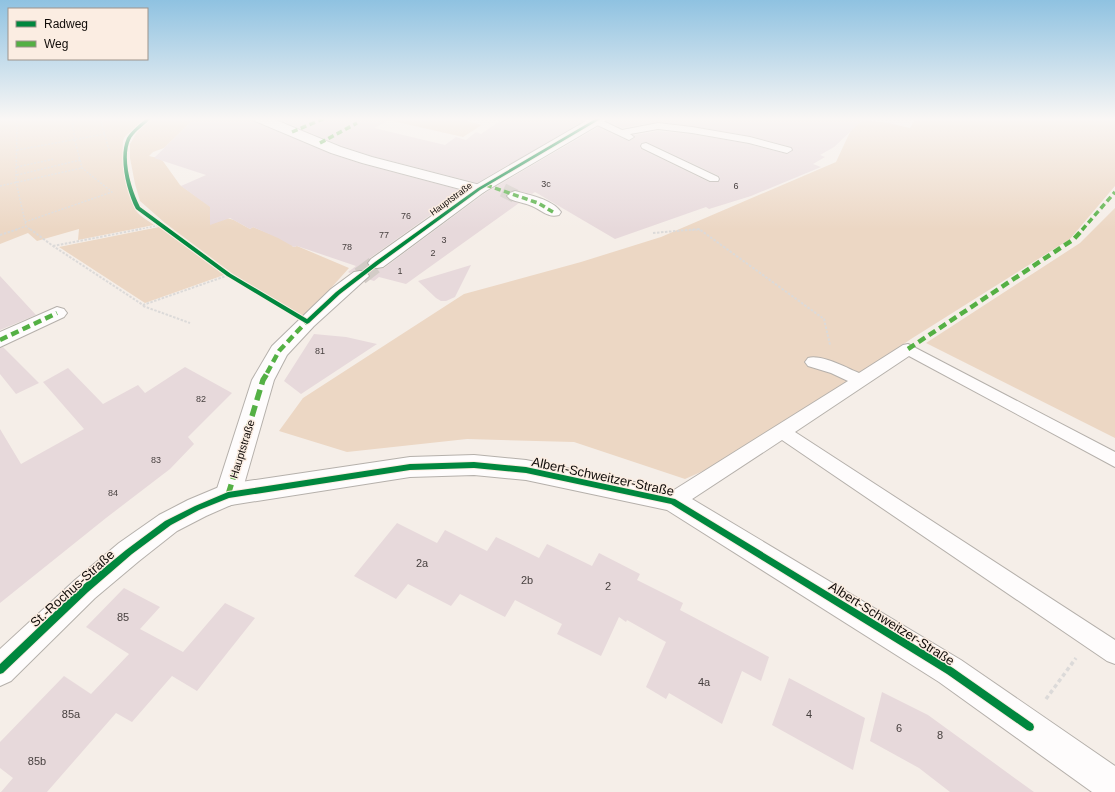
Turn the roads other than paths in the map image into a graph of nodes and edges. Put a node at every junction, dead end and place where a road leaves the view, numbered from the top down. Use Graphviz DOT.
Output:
graph roads {
  1 [pos="351,155"];
  2 [pos="535,155"];
  3 [pos="664,155"];
  4 [pos="714,179"];
  5 [pos="483,187"];
  6 [pos="553,212"];
  7 [pos="377,263"];
  8 [pos="360,276"];
  9 [pos="57,313"];
  10 [pos="0,340"];
  11 [pos="813,362"];
  12 [pos="860,380"];
  13 [pos="781,431"];
  14 [pos="1115,460"];
  15 [pos="228,495"];
  16 [pos="673,501"];
  17 [pos="1115,653"];
  18 [pos="0,670"];
  19 [pos="1115,787"];
  1 -- 5 [label="street"];
  2 -- 5 [label="street, Hauptstraße"];
  3 -- 4 [label="lane"];
  5 -- 6 [label="street"];
  5 -- 7 [label="street, Hauptstraße"];
  8 -- 15 [label="street, Hauptstraße"];
  9 -- 10 [label="street"];
  11 -- 12 [label="lane"];
  12 -- 13 [label="lane"];
  12 -- 14 [label="lane"];
  13 -- 16 [label="lane"];
  13 -- 17 [label="lane"];
  15 -- 16 [label="street, Albert-Schweitzer-Straße"];
  15 -- 18 [label="street, St.-Rochus-Straße"];
  16 -- 19 [label="street, Albert-Schweitzer-Straße"];
}
